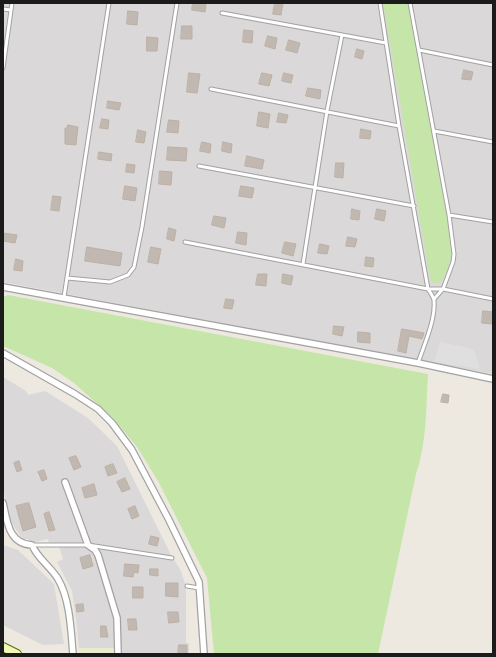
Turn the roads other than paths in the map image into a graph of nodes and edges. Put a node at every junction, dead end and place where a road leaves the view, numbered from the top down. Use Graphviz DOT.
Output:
graph roads {
  1 [pos="12,3"];
  2 [pos="109,3"];
  3 [pos="177,3"];
  4 [pos="380,3"];
  5 [pos="410,3"];
  6 [pos="3,9"];
  7 [pos="11,10"];
  8 [pos="222,13"];
  9 [pos="342,35"];
  10 [pos="386,43"];
  11 [pos="419,50"];
  12 [pos="493,65"];
  13 [pos="3,68"];
  14 [pos="210,89"];
  15 [pos="327,111"];
  16 [pos="399,126"];
  17 [pos="434,131"];
  18 [pos="493,142"];
  19 [pos="199,166"];
  20 [pos="314,188"];
  21 [pos="414,206"];
  22 [pos="449,215"];
  23 [pos="493,222"];
  24 [pos="185,242"];
  25 [pos="303,264"];
  26 [pos="67,278"];
  27 [pos="3,286"];
  28 [pos="428,288"];
  29 [pos="443,289"];
  30 [pos="64,297"];
  31 [pos="434,299"];
  32 [pos="493,299"];
  33 [pos="3,353"];
  34 [pos="418,363"];
  35 [pos="493,379"];
  36 [pos="65,482"];
  37 [pos="3,503"];
  38 [pos="32,545"];
  39 [pos="88,545"];
  40 [pos="172,558"];
  41 [pos="187,586"];
  42 [pos="201,588"];
  43 [pos="3,647"];
  44 [pos="17,654"];
  45 [pos="73,654"];
  46 [pos="118,654"];
  47 [pos="204,654"];
  1 -- 7 [label="lane"];
  2 -- 26 [label="lane"];
  3 -- 26 [label="lane"];
  4 -- 10 [label="lane"];
  5 -- 11 [label="lane"];
  6 -- 7 [label="lane"];
  7 -- 13 [label="lane"];
  8 -- 9 [label="lane"];
  9 -- 10 [label="lane"];
  9 -- 15 [label="lane"];
  10 -- 16 [label="lane"];
  11 -- 12 [label="lane"];
  11 -- 17 [label="lane"];
  14 -- 15 [label="lane"];
  15 -- 16 [label="lane"];
  15 -- 20 [label="lane"];
  16 -- 21 [label="lane"];
  17 -- 18 [label="lane"];
  17 -- 22 [label="lane"];
  19 -- 20 [label="lane"];
  20 -- 21 [label="lane"];
  20 -- 25 [label="lane"];
  21 -- 28 [label="lane"];
  22 -- 23 [label="lane"];
  22 -- 29 [label="lane"];
  24 -- 25 [label="lane"];
  25 -- 28 [label="lane"];
  26 -- 30 [label="lane"];
  27 -- 30 [label="street"];
  28 -- 29 [label="lane"];
  28 -- 31 [label="lane"];
  29 -- 31 [label="lane"];
  29 -- 32 [label="lane"];
  30 -- 34 [label="street"];
  31 -- 34 [label="lane"];
  33 -- 42 [label="street"];
  34 -- 35 [label="street"];
  36 -- 39 [label="street"];
  37 -- 38 [label="street"];
  38 -- 39 [label="lane"];
  38 -- 45 [label="street"];
  39 -- 40 [label="lane"];
  39 -- 46 [label="street"];
  41 -- 42 [label="lane"];
  42 -- 47 [label="street"];
  43 -- 44 [label="main road"];
}
